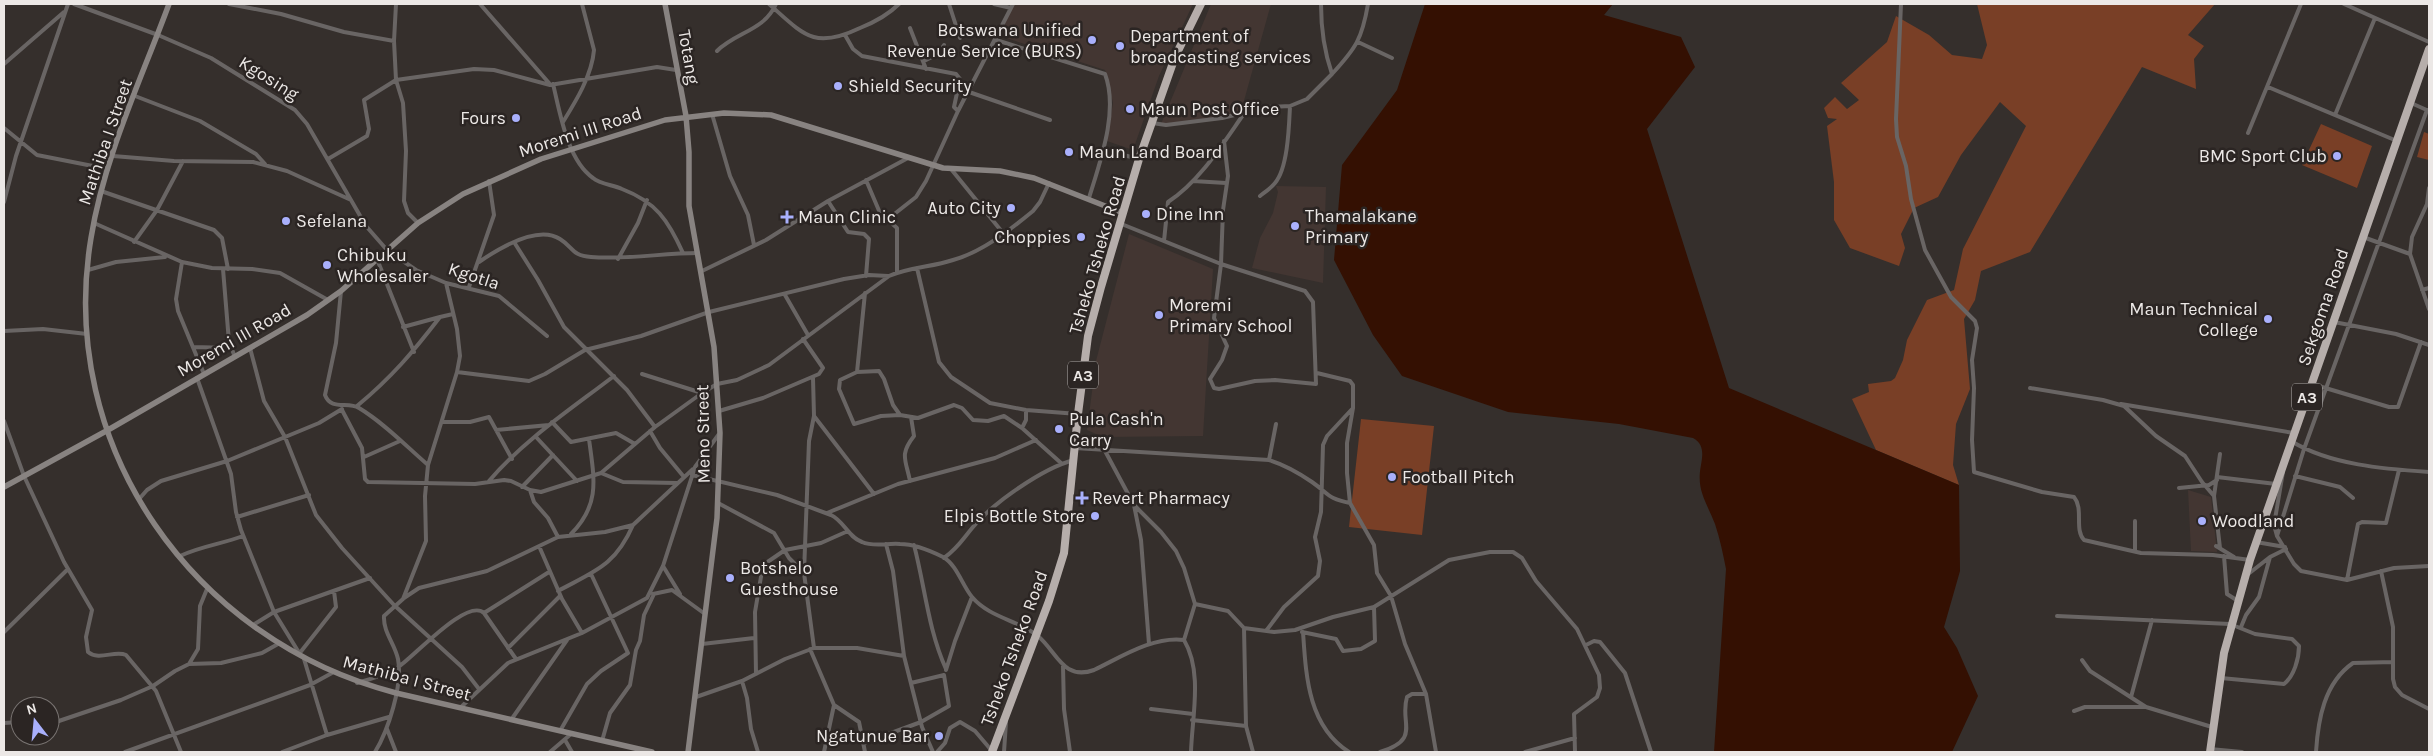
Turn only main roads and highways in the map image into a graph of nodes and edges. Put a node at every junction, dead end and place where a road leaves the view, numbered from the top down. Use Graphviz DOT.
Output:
graph roads {
  1 [pos="1201,4"];
  2 [pos="2429,49"];
  3 [pos="2210,751"];
  4 [pos="992,752"];
  1 -- 4 [label="highway, Tsheko Tsheko Road / A3"];
  2 -- 3 [label="highway, Sekgoma Road / A3"];
}
